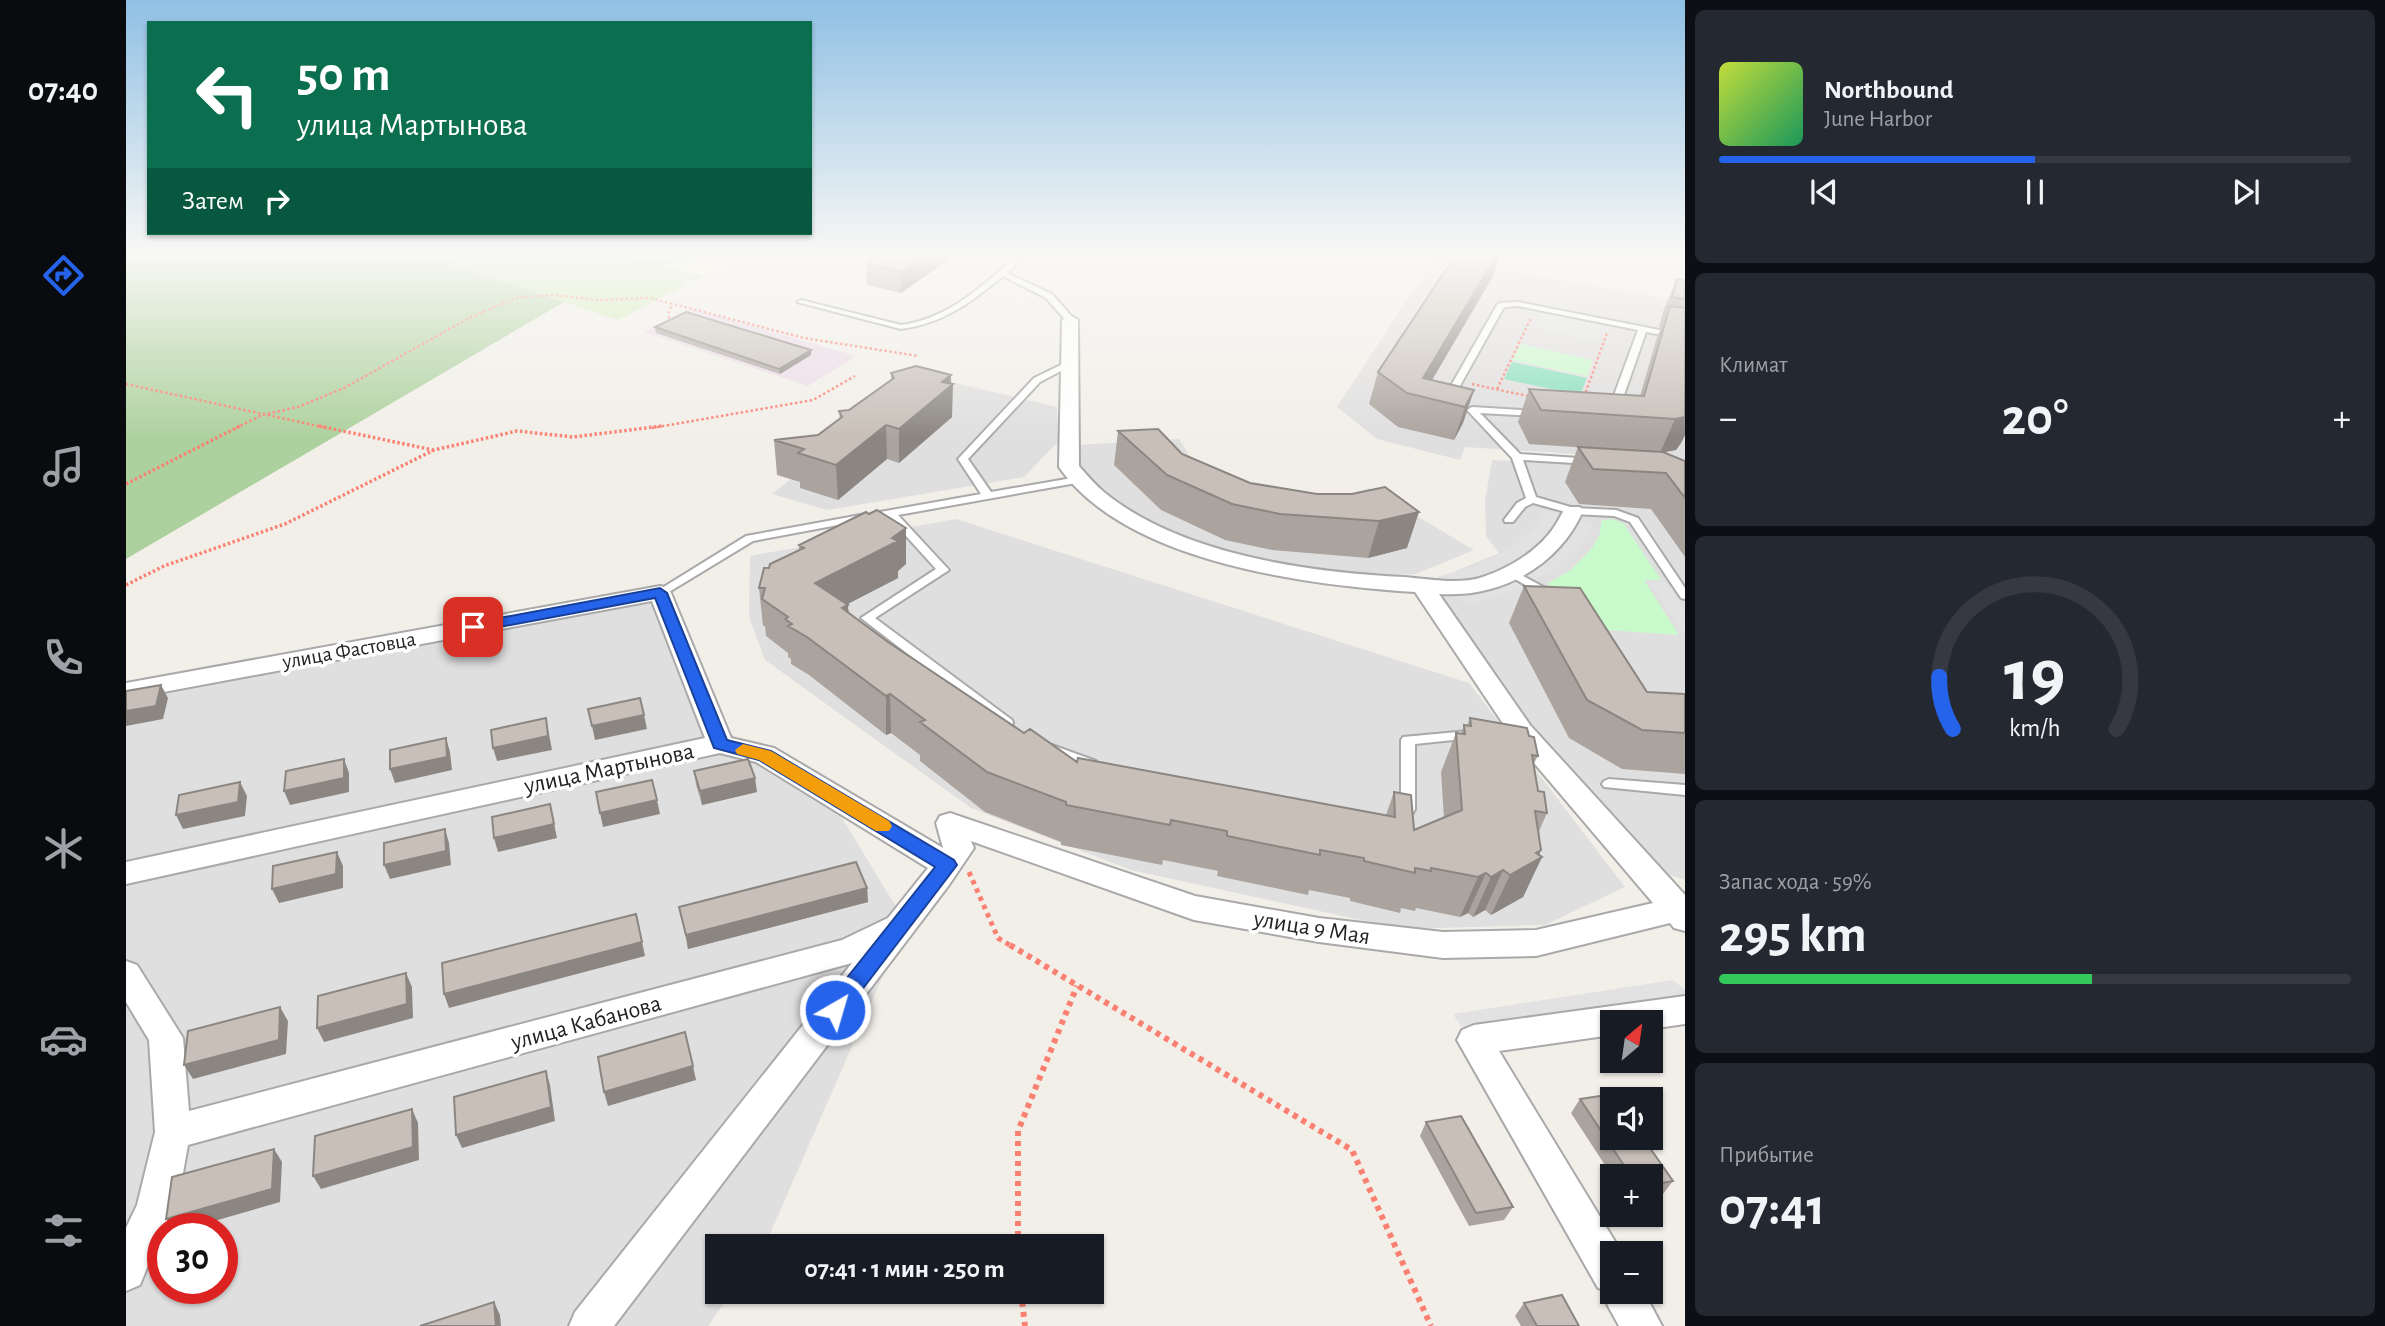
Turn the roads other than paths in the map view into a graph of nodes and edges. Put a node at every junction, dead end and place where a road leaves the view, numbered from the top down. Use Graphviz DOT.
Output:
graph roads {
  1 [pos="852,315"];
  2 [pos="944,315"];
  3 [pos="1066,315"];
  4 [pos="1494,315"];
  5 [pos="1573,315"];
  6 [pos="1070,320"];
  7 [pos="1643,329"];
  8 [pos="1685,337"];
  9 [pos="1070,364"];
  10 [pos="1472,410"];
  11 [pos="1544,413"];
  12 [pos="1607,415"];
  13 [pos="1517,457"];
  14 [pos="1608,462"];
  15 [pos="1078,480"];
  16 [pos="988,496"];
  17 [pos="1532,499"];
  18 [pos="1573,511"];
  19 [pos="891,513"];
  20 [pos="1508,520"];
  21 [pos="1510,572"];
  22 [pos="1422,585"];
  23 [pos="660,593"];
  24 [pos="1685,596"];
  25 [pos="1553,597"];
  26 [pos="126,691"];
  27 [pos="1014,728"];
  28 [pos="1483,734"];
  29 [pos="720,744"];
  30 [pos="1035,744"];
  31 [pos="1099,767"];
  32 [pos="1609,784"];
  33 [pos="1685,790"];
  34 [pos="1408,829"];
  35 [pos="952,845"];
  36 [pos="126,873"];
  37 [pos="1683,912"];
  38 [pos="900,926"];
  39 [pos="126,974"];
  40 [pos="1685,1010"];
  41 [pos="173,1132"];
  42 [pos="1600,1255"];
  43 [pos="126,1271"];
  44 [pos="1629,1304"];
  45 [pos="589,1326"];
  46 [pos="1642,1326"];
  1 -- 2 [label="lane"];
  3 -- 6 [label="lane"];
  4 -- 10 [label="lane"];
  5 -- 7 [label="lane"];
  6 -- 9 [label="street"];
  7 -- 8 [label="lane"];
  7 -- 12 [label="lane"];
  9 -- 15 [label="street"];
  9 -- 16 [label="lane"];
  10 -- 11 [label="lane"];
  10 -- 13 [label="lane"];
  13 -- 14 [label="lane"];
  13 -- 17 [label="lane"];
  15 -- 16 [label="lane"];
  15 -- 22 [label="street"];
  16 -- 19 [label="lane"];
  17 -- 18 [label="lane"];
  17 -- 20 [label="lane"];
  18 -- 21 [label="street"];
  18 -- 24 [label="lane"];
  19 -- 23 [label="lane"];
  19 -- 27 [label="lane"];
  21 -- 22 [label="street"];
  21 -- 25 [label="lane"];
  22 -- 37 [label="street"];
  23 -- 26 [label="street, улица Фастовца"];
  23 -- 29 [label="street"];
  28 -- 34 [label="lane"];
  29 -- 35 [label="street, улица Мартынова"];
  29 -- 36 [label="street, улица Мартынова"];
  30 -- 31 [label="lane"];
  32 -- 33 [label="lane"];
  35 -- 37 [label="street, улица 9 Мая"];
  35 -- 38 [label="street, улица Кабанова"];
  38 -- 41 [label="street, улица Кабанова"];
  38 -- 45 [label="street"];
  39 -- 41 [label="street"];
  40 -- 42 [label="street"];
  41 -- 43 [label="street"];
  44 -- 46 [label="street"];
}
